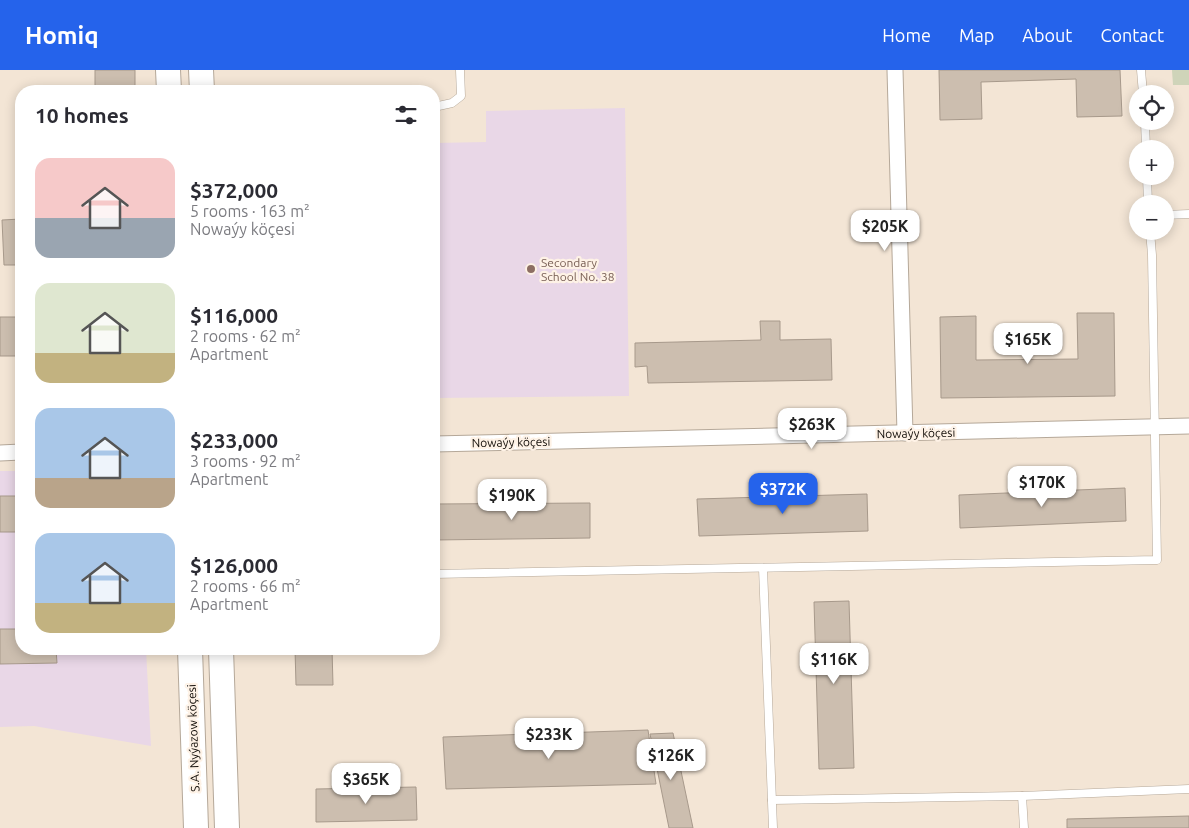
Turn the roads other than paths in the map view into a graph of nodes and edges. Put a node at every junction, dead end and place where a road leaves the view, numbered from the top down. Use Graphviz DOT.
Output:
graph roads {
  1 [pos="168,70"];
  2 [pos="201,70"];
  3 [pos="460,70"];
  4 [pos="895,70"];
  5 [pos="1140,70"];
  6 [pos="169,85"];
  7 [pos="202,85"];
  8 [pos="1142,85"];
  9 [pos="440,106"];
  10 [pos="1189,214"];
  11 [pos="1174,215"];
  12 [pos="1151,240"];
  13 [pos="1189,426"];
  14 [pos="1154,427"];
  15 [pos="905,433"];
  16 [pos="440,444"];
  17 [pos="15,452"];
  18 [pos="0,453"];
  19 [pos="763,568"];
  20 [pos="440,574"];
  21 [pos="190,655"];
  22 [pos="221,655"];
  23 [pos="1189,790"];
  24 [pos="1022,796"];
  25 [pos="772,800"];
  26 [pos="196,828"];
  27 [pos="227,828"];
  28 [pos="773,828"];
  29 [pos="1024,828"];
  1 -- 6 [label="main road"];
  2 -- 7 [label="main road"];
  3 -- 9 [label="lane"];
  4 -- 15 [label="street"];
  5 -- 8 [label="lane"];
  10 -- 11 [label="lane"];
  12 -- 14 [label="lane"];
  13 -- 14 [label="street, Nowaýy köçesi"];
  14 -- 15 [label="street, Nowaýy köçesi"];
  14 -- 19 [label="lane"];
  15 -- 16 [label="street, Nowaýy köçesi"];
  17 -- 18 [label="street"];
  19 -- 20 [label="lane"];
  19 -- 25 [label="lane"];
  21 -- 26 [label="main road, S.A. Nyýazow köçesi"];
  22 -- 27 [label="main road"];
  23 -- 24 [label="lane"];
  24 -- 25 [label="lane"];
  24 -- 29 [label="lane"];
  25 -- 28 [label="lane"];
}
